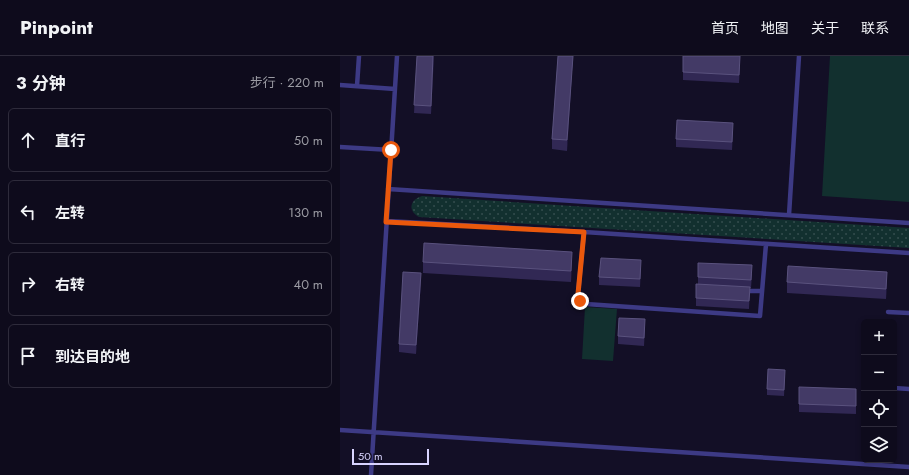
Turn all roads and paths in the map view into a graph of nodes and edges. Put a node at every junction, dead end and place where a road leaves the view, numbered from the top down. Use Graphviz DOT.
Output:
graph roads {
  1 [pos="359,56"];
  2 [pos="397,56"];
  3 [pos="799,56"];
  4 [pos="340,85"];
  5 [pos="357,86"];
  6 [pos="395,89"];
  7 [pos="340,147"];
  8 [pos="391,150"];
  9 [pos="388,190"];
  10 [pos="789,215"];
  11 [pos="386,222"];
  12 [pos="909,223"];
  13 [pos="584,232"];
  14 [pos="766,244"];
  15 [pos="909,253"];
  16 [pos="749,291"];
  17 [pos="762,291"];
  18 [pos="888,312"];
  19 [pos="909,313"];
  20 [pos="897,388"];
  21 [pos="909,389"];
  22 [pos="340,430"];
  23 [pos="374,432"];
  24 [pos="909,467"];
  25 [pos="371,475"];
  1 -- 5 [label="lane"];
  2 -- 6 [label="lane"];
  3 -- 10 [label="lane"];
  4 -- 5 [label="lane"];
  5 -- 6 [label="lane"];
  6 -- 8 [label="lane"];
  7 -- 8 [label="lane"];
  8 -- 9 [label="lane"];
  9 -- 10 [label="lane"];
  9 -- 11 [label="lane"];
  10 -- 12 [label="lane"];
  11 -- 13 [label="lane"];
  11 -- 23 [label="lane"];
  13 -- 14 [label="lane"];
  13 -- 17 [label="lane"];
  14 -- 15 [label="lane"];
  14 -- 17 [label="lane"];
  16 -- 17 [label="lane"];
  18 -- 19 [label="lane"];
  20 -- 21 [label="lane"];
  22 -- 23 [label="lane"];
  23 -- 24 [label="lane"];
  23 -- 25 [label="lane"];
}
